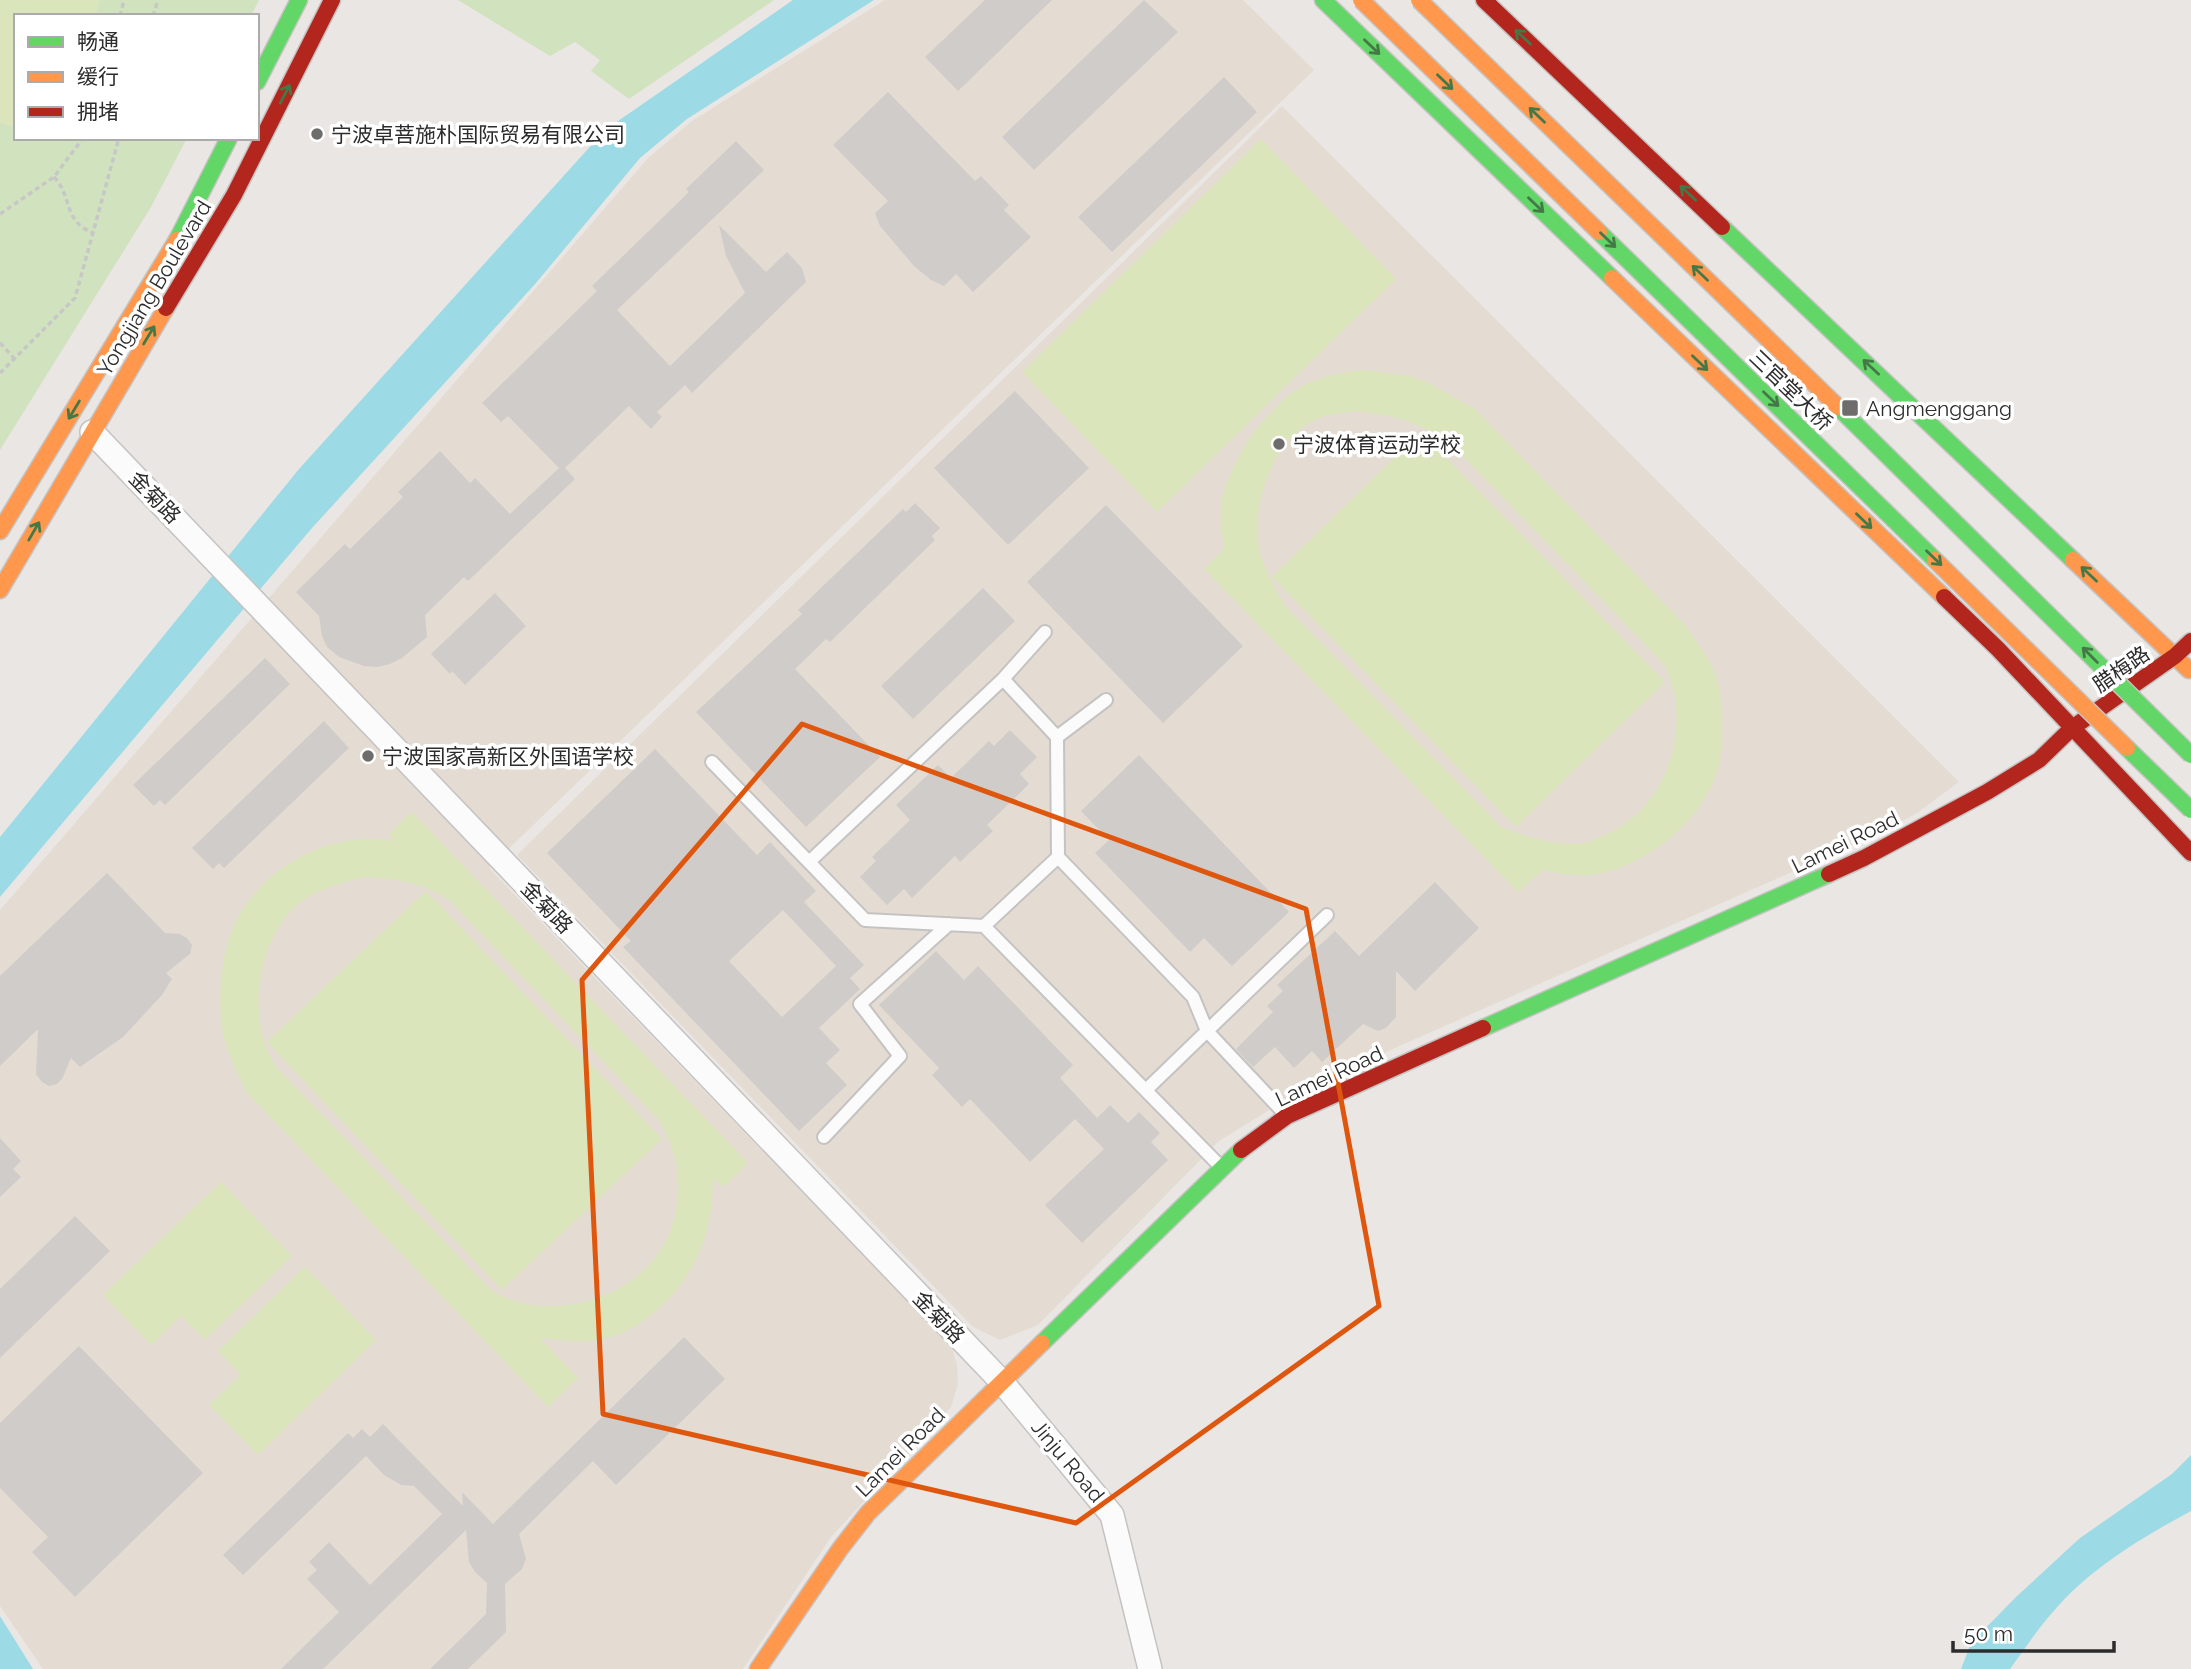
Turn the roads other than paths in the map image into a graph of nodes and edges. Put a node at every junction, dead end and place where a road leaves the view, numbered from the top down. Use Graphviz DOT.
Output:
graph roads {
  1 [pos="299,0"];
  2 [pos="332,0"];
  3 [pos="1323,0"];
  4 [pos="1361,0"];
  5 [pos="1419,0"];
  6 [pos="1484,0"];
  7 [pos="259,78"];
  8 [pos="228,140"];
  9 [pos="92,432"];
  10 [pos="0,531"];
  11 [pos="0,590"];
  12 [pos="1045,632"];
  13 [pos="2191,641"];
  14 [pos="2175,656"];
  15 [pos="2191,672"];
  16 [pos="1003,679"];
  17 [pos="1106,700"];
  18 [pos="2073,729"];
  19 [pos="1057,737"];
  20 [pos="2191,755"];
  21 [pos="712,762"];
  22 [pos="2191,810"];
  23 [pos="2191,853"];
  24 [pos="1058,857"];
  25 [pos="809,862"];
  26 [pos="1327,915"];
  27 [pos="949,924"];
  28 [pos="985,926"];
  29 [pos="1207,1031"];
  30 [pos="1146,1090"];
  31 [pos="1287,1116"];
  32 [pos="824,1137"];
  33 [pos="1221,1167"];
  34 [pos="1002,1382"];
  35 [pos="758,1669"];
  36 [pos="1150,1669"];
  1 -- 7 [label="street"];
  9 -- 2 [label="street, Yongjiang Boulevard, one-way"];
  3 -- 18 [label="street, one-way"];
  4 -- 22 [label="street, 三官堂大桥, one-way, bridge"];
  20 -- 5 [label="street, 三官堂大桥, one-way, bridge"];
  14 -- 6 [label="street, one-way"];
  8 -- 10 [label="street, Yongjiang Boulevard, one-way"];
  11 -- 9 [label="street, Yongjiang Boulevard, one-way"];
  9 -- 34 [label="street, 金菊路"];
  12 -- 16 [label="lane"];
  13 -- 14 [label="street, 腊梅路"];
  14 -- 15 [label="street"];
  14 -- 18 [label="street, 腊梅路"];
  16 -- 19 [label="lane"];
  16 -- 25 [label="lane"];
  17 -- 19 [label="lane"];
  18 -- 23 [label="street"];
  18 -- 31 [label="street, Lamei Road"];
  19 -- 24 [label="lane"];
  21 -- 25 [label="lane"];
  24 -- 28 [label="lane"];
  24 -- 29 [label="lane"];
  25 -- 27 [label="lane"];
  26 -- 29 [label="lane"];
  27 -- 28 [label="lane"];
  27 -- 32 [label="lane"];
  28 -- 30 [label="lane"];
  29 -- 30 [label="lane"];
  29 -- 31 [label="lane"];
  30 -- 33 [label="lane"];
  31 -- 33 [label="street, Lamei Road"];
  33 -- 34 [label="street, Lamei Road"];
  34 -- 35 [label="street, Lamei Road"];
  34 -- 36 [label="street, Jinju Road"];
}
